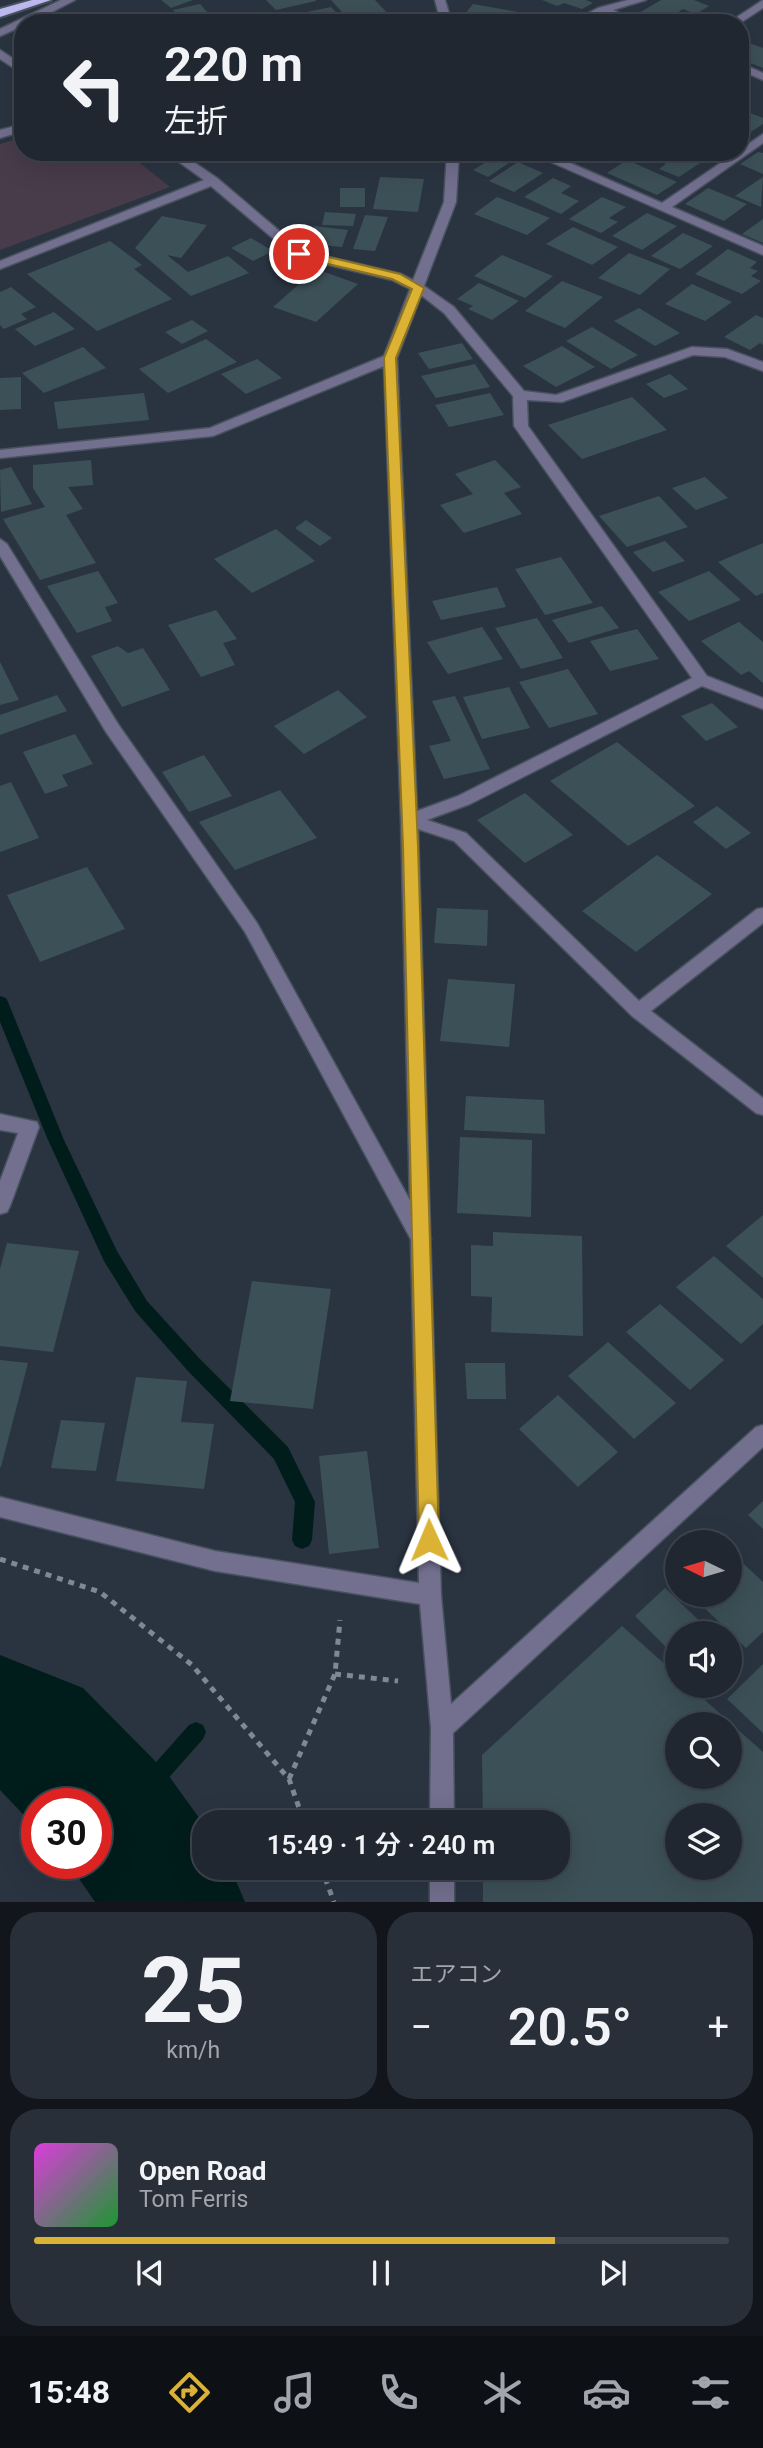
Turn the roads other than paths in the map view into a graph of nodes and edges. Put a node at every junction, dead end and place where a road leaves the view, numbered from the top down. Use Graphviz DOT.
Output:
graph roads {
  1 [pos="45,0"];
  2 [pos="70,0"];
  3 [pos="641,0"];
  4 [pos="763,3"];
  5 [pos="602,10"];
  6 [pos="0,13"];
  7 [pos="40,14"];
  8 [pos="593,14"];
  9 [pos="612,14"];
  10 [pos="746,14"];
  11 [pos="0,53"];
  12 [pos="14,64"];
  13 [pos="184,161"];
  14 [pos="452,161"];
  15 [pos="555,161"];
  16 [pos="730,161"];
  17 [pos="214,181"];
  18 [pos="664,207"];
  19 [pos="763,251"];
  20 [pos="0,265"];
  21 [pos="419,288"];
  22 [pos="390,358"];
  23 [pos="763,368"];
  24 [pos="520,395"];
  25 [pos="0,454"];
  26 [pos="0,544"];
  27 [pos="701,680"];
  28 [pos="763,704"];
  29 [pos="409,820"];
  30 [pos="763,914"];
  31 [pos="638,1010"];
  32 [pos="763,1108"];
  33 [pos="0,1122"];
  34 [pos="0,1206"];
  35 [pos="422,1242"];
  36 [pos="763,1434"];
  37 [pos="0,1507"];
  38 [pos="430,1595"];
  39 [pos="442,1728"];
  40 [pos="442,1810"];
  41 [pos="442,1880"];
  42 [pos="442,1902"];
  1 -- 6 [label="highway"];
  2 -- 7 [label="street"];
  3 -- 5 [label="street"];
  4 -- 10 [label="street"];
  5 -- 8 [label="street"];
  5 -- 9 [label="street"];
  11 -- 12 [label="street"];
  13 -- 17 [label="street"];
  14 -- 21 [label="street"];
  15 -- 18 [label="street"];
  16 -- 18 [label="street"];
  17 -- 20 [label="street"];
  17 -- 21 [label="street"];
  18 -- 19 [label="street"];
  21 -- 22 [label="street"];
  21 -- 24 [label="street"];
  22 -- 25 [label="street"];
  22 -- 29 [label="street"];
  23 -- 24 [label="street"];
  24 -- 27 [label="street"];
  26 -- 35 [label="street"];
  27 -- 28 [label="street"];
  27 -- 29 [label="street"];
  29 -- 31 [label="street"];
  29 -- 35 [label="street"];
  30 -- 31 [label="street"];
  31 -- 32 [label="street"];
  33 -- 34 [label="street"];
  35 -- 38 [label="street"];
  36 -- 39 [label="street"];
  37 -- 38 [label="street"];
  38 -- 39 [label="street"];
  39 -- 40 [label="street"];
  41 -- 42 [label="street"];
}
